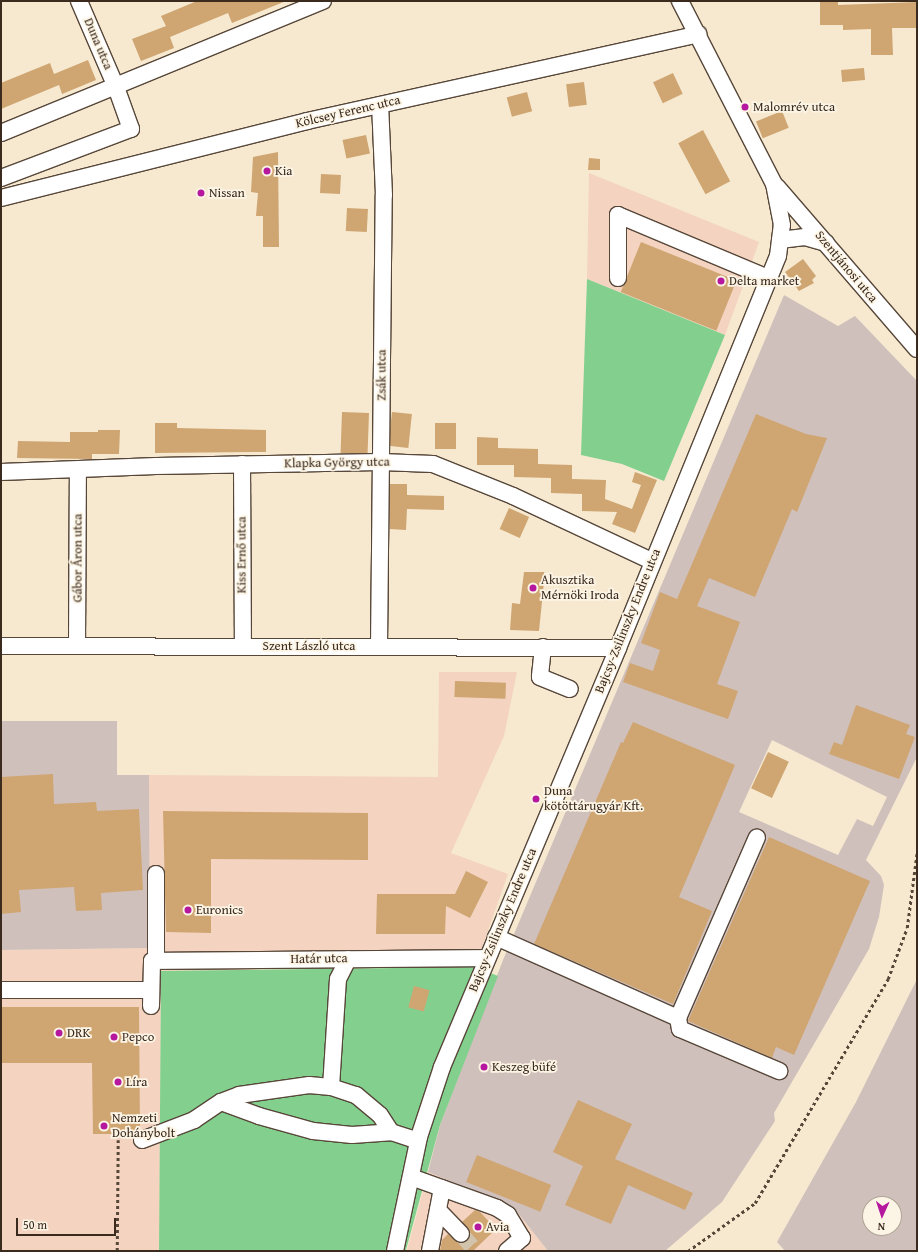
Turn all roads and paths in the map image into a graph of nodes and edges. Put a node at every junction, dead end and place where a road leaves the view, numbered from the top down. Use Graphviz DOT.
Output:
graph roads {
  1 [pos="79,1"];
  2 [pos="323,1"];
  3 [pos="680,1"];
  4 [pos="698,34"];
  5 [pos="116,86"];
  6 [pos="380,105"];
  7 [pos="1,133"];
  8 [pos="1,178"];
  9 [pos="774,184"];
  10 [pos="1,198"];
  11 [pos="780,240"];
  12 [pos="826,243"];
  13 [pos="618,278"];
  14 [pos="770,279"];
  15 [pos="917,349"];
  16 [pos="381,462"];
  17 [pos="242,464"];
  18 [pos="78,471"];
  19 [pos="1,472"];
  20 [pos="652,561"];
  21 [pos="1,646"];
  22 [pos="77,646"];
  23 [pos="242,646"];
  24 [pos="379,646"];
  25 [pos="543,647"];
  26 [pos="618,648"];
  27 [pos="570,689"];
  28 [pos="757,837"];
  29 [pos="917,852"];
  30 [pos="156,874"];
  31 [pos="496,937"];
  32 [pos="486,958"];
  33 [pos="348,959"];
  34 [pos="154,961"];
  35 [pos="1,990"];
  36 [pos="151,990"];
  37 [pos="150,1006"];
  38 [pos="678,1018"];
  39 [pos="779,1071"];
  40 [pos="331,1087"];
  41 [pos="220,1102"];
  42 [pos="391,1132"];
  43 [pos="118,1140"];
  44 [pos="142,1140"];
  45 [pos="418,1141"];
  46 [pos="411,1177"];
  47 [pos="442,1188"];
  48 [pos="438,1210"];
  49 [pos="461,1234"];
  50 [pos="117,1251"];
  51 [pos="395,1251"];
  52 [pos="430,1251"];
  53 [pos="507,1251"];
  54 [pos="688,1251"];
  1 -- 5 [label="street, Duna utca"];
  2 -- 5 [label="street"];
  3 -- 4 [label="street, Bajcsy-Zsilinszky Endre utca"];
  4 -- 6 [label="street, Kölcsey Ferenc utca"];
  4 -- 9 [label="street, Bajcsy-Zsilinszky Endre utca"];
  5 -- 7 [label="street"];
  5 -- 8 [label="street"];
  6 -- 10 [label="street, Kölcsey Ferenc utca"];
  6 -- 16 [label="street, Zsák utca"];
  9 -- 11 [label="street, Bajcsy-Zsilinszky Endre utca"];
  9 -- 12 [label="street, Szentjánosi utca"];
  11 -- 12 [label="street"];
  11 -- 14 [label="street, Bajcsy-Zsilinszky Endre utca"];
  12 -- 15 [label="street, Szentjánosi utca"];
  13 -- 14 [label="street"];
  14 -- 20 [label="street, Bajcsy-Zsilinszky Endre utca"];
  16 -- 17 [label="street, Klapka György utca"];
  16 -- 20 [label="street, Klapka György utca"];
  16 -- 24 [label="street, Zsák utca"];
  17 -- 18 [label="street, Klapka György utca"];
  17 -- 23 [label="street, Kiss Ernő utca"];
  18 -- 19 [label="street, Klapka György utca"];
  18 -- 22 [label="street, Gábor Áron utca"];
  20 -- 26 [label="street, Bajcsy-Zsilinszky Endre utca"];
  21 -- 22 [label="street, Szent László utca"];
  22 -- 23 [label="street, Szent László utca"];
  23 -- 24 [label="street, Szent László utca"];
  24 -- 25 [label="street, Szent László utca"];
  25 -- 26 [label="street, Szent László utca"];
  25 -- 27 [label="street"];
  26 -- 31 [label="street, Bajcsy-Zsilinszky Endre utca"];
  28 -- 38 [label="street"];
  29 -- 54 [label="path"];
  30 -- 34 [label="street"];
  31 -- 32 [label="street, Bajcsy-Zsilinszky Endre utca"];
  31 -- 38 [label="street"];
  32 -- 33 [label="street, Határ utca"];
  32 -- 45 [label="street, Bajcsy-Zsilinszky Endre utca"];
  33 -- 34 [label="street, Határ utca"];
  33 -- 40 [label="street"];
  34 -- 36 [label="street"];
  35 -- 36 [label="street"];
  36 -- 37 [label="street"];
  38 -- 39 [label="street"];
  40 -- 41 [label="street"];
  40 -- 42 [label="street"];
  41 -- 42 [label="street"];
  41 -- 44 [label="street"];
  42 -- 45 [label="street"];
  43 -- 50 [label="path"];
  45 -- 46 [label="street, Bajcsy-Zsilinszky Endre utca"];
  46 -- 47 [label="street"];
  46 -- 51 [label="street, Bajcsy-Zsilinszky Endre utca"];
  47 -- 48 [label="street"];
  47 -- 53 [label="street"];
  48 -- 49 [label="street"];
  48 -- 52 [label="street"];
}
